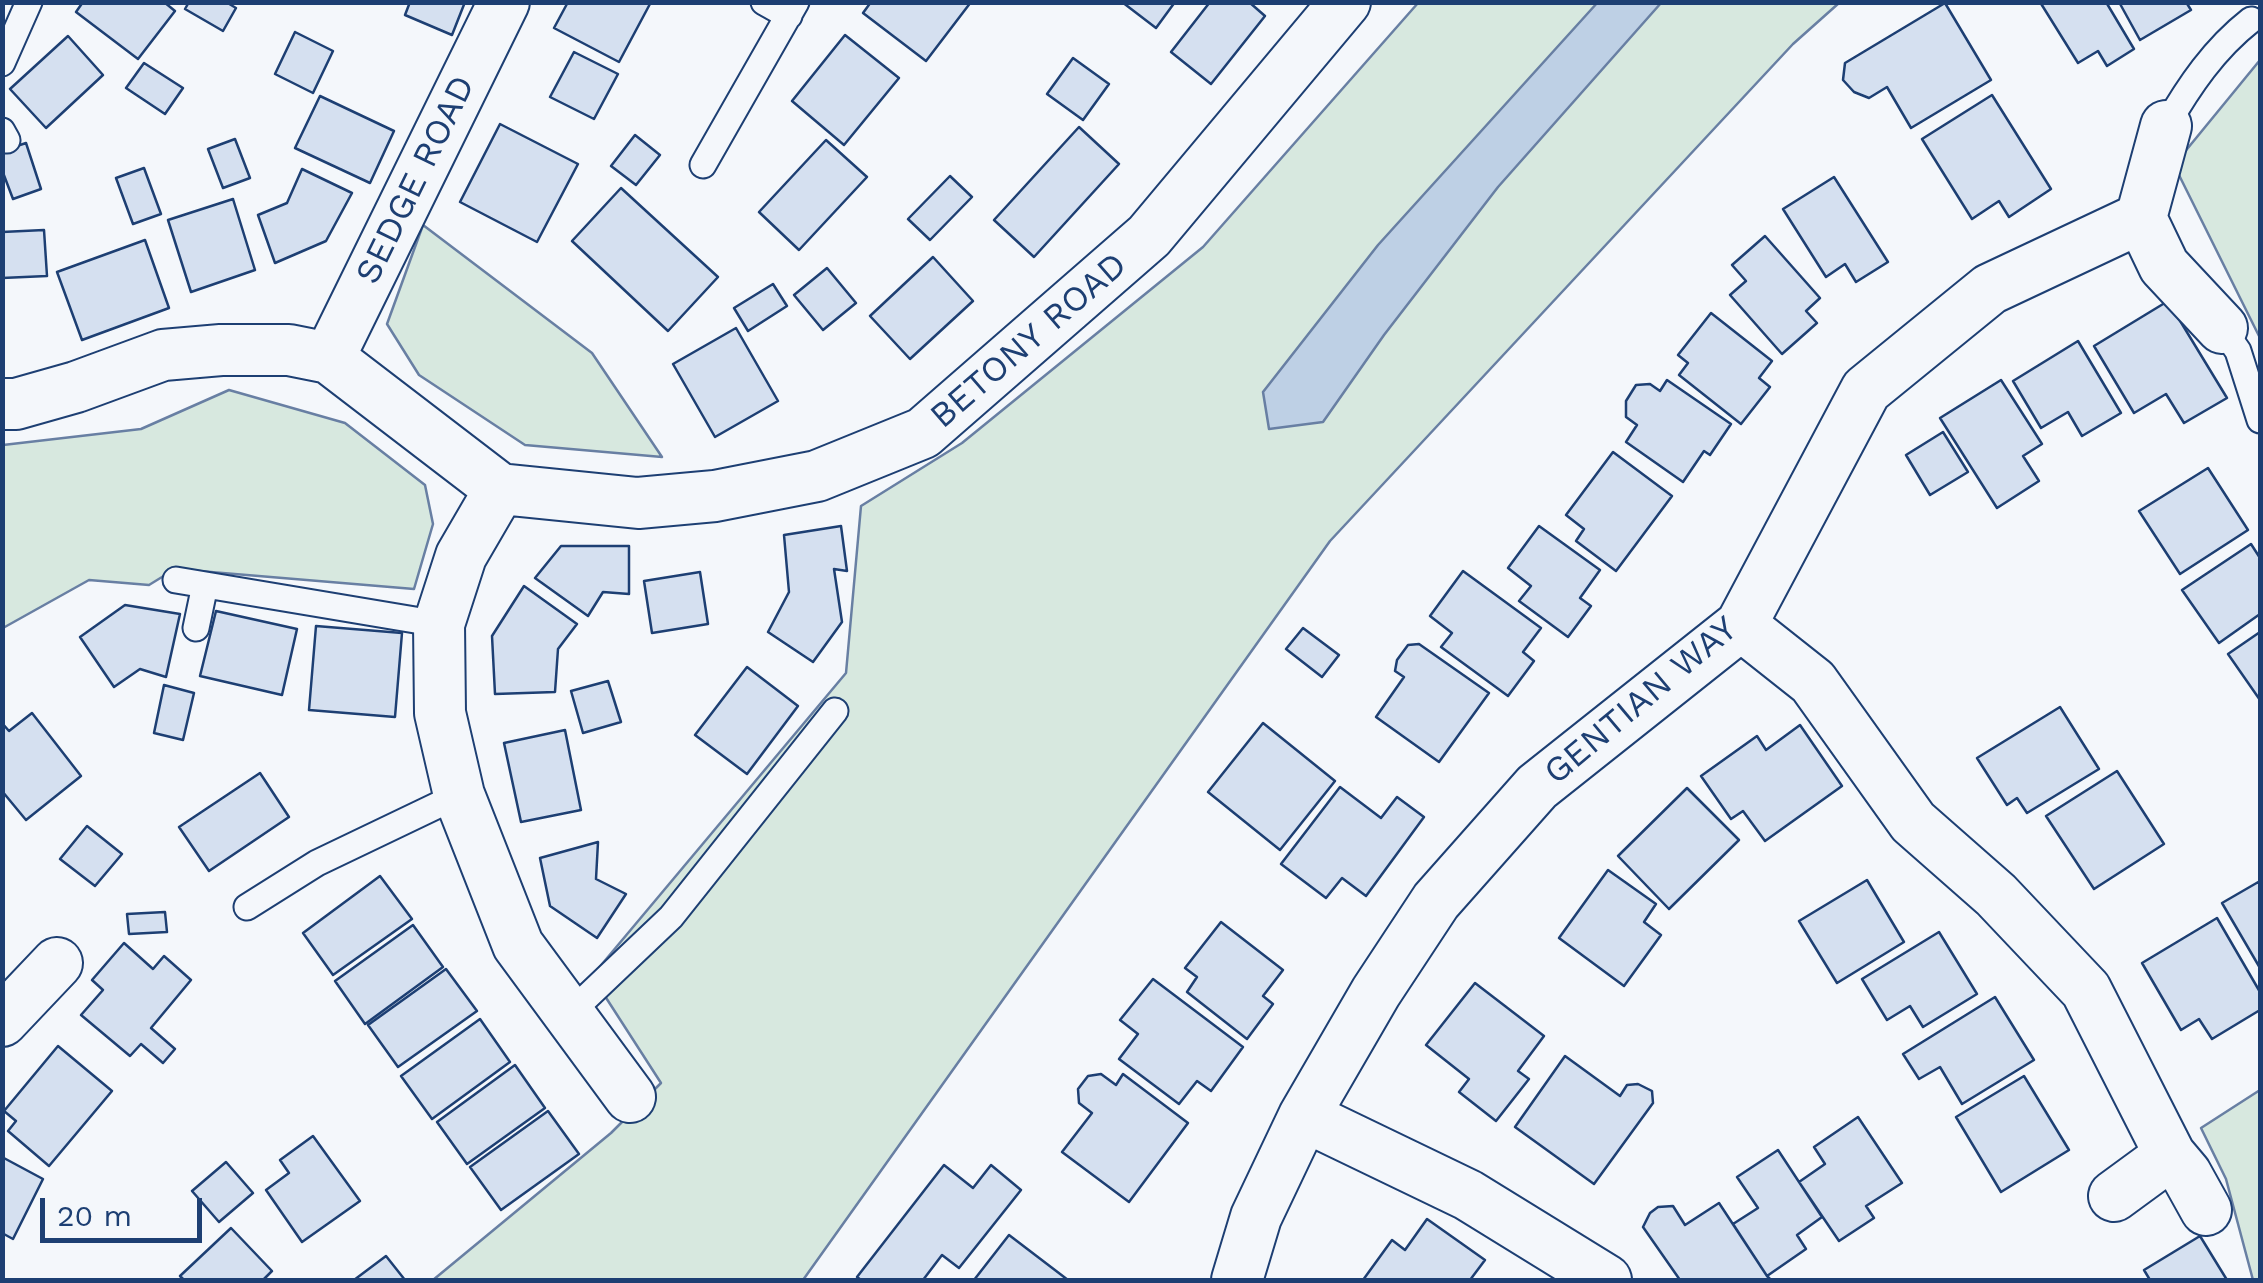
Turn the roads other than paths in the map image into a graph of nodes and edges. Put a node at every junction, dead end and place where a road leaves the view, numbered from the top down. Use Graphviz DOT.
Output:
graph roads {
  1 [pos="29,2"];
  2 [pos="504,2"];
  3 [pos="764,2"];
  4 [pos="1346,2"];
  5 [pos="792,10"];
  6 [pos="2250,20"];
  7 [pos="2,63"];
  8 [pos="2166,126"];
  9 [pos="703,165"];
  10 [pos="2141,218"];
  11 [pos="2222,328"];
  12 [pos="329,358"];
  13 [pos="2,404"];
  14 [pos="2260,420"];
  15 [pos="500,489"];
  16 [pos="176,580"];
  17 [pos="205,585"];
  18 [pos="439,624"];
  19 [pos="1740,625"];
  20 [pos="196,628"];
  21 [pos="835,711"];
  22 [pos="458,795"];
  23 [pos="248,907"];
  24 [pos="57,963"];
  25 [pos="7,1008"];
  26 [pos="569,1014"];
  27 [pos="630,1097"];
  28 [pos="1304,1116"];
  29 [pos="2170,1155"];
  30 [pos="2114,1196"];
  31 [pos="2206,1210"];
  32 [pos="1237,1280"];
  33 [pos="1606,1280"];
  1 -- 7 [label="lane"];
  2 -- 12 [label="street, SEDGE ROAD"];
  3 -- 5 [label="lane"];
  4 -- 15 [label="street, BETONY ROAD"];
  5 -- 9 [label="lane"];
  6 -- 8 [label="lane"];
  8 -- 10 [label="street"];
  10 -- 11 [label="street"];
  10 -- 19 [label="street, GENTIAN WAY"];
  11 -- 14 [label="lane"];
  12 -- 13 [label="street"];
  12 -- 15 [label="street"];
  15 -- 18 [label="street"];
  16 -- 17 [label="lane"];
  17 -- 18 [label="lane"];
  17 -- 20 [label="lane"];
  18 -- 22 [label="street"];
  19 -- 28 [label="street, GENTIAN WAY"];
  19 -- 29 [label="street"];
  21 -- 26 [label="lane"];
  22 -- 23 [label="lane"];
  22 -- 26 [label="street"];
  24 -- 25 [label="street"];
  26 -- 27 [label="street"];
  28 -- 32 [label="street, GENTIAN WAY"];
  28 -- 33 [label="street"];
  29 -- 30 [label="street"];
  29 -- 31 [label="street"];
}
